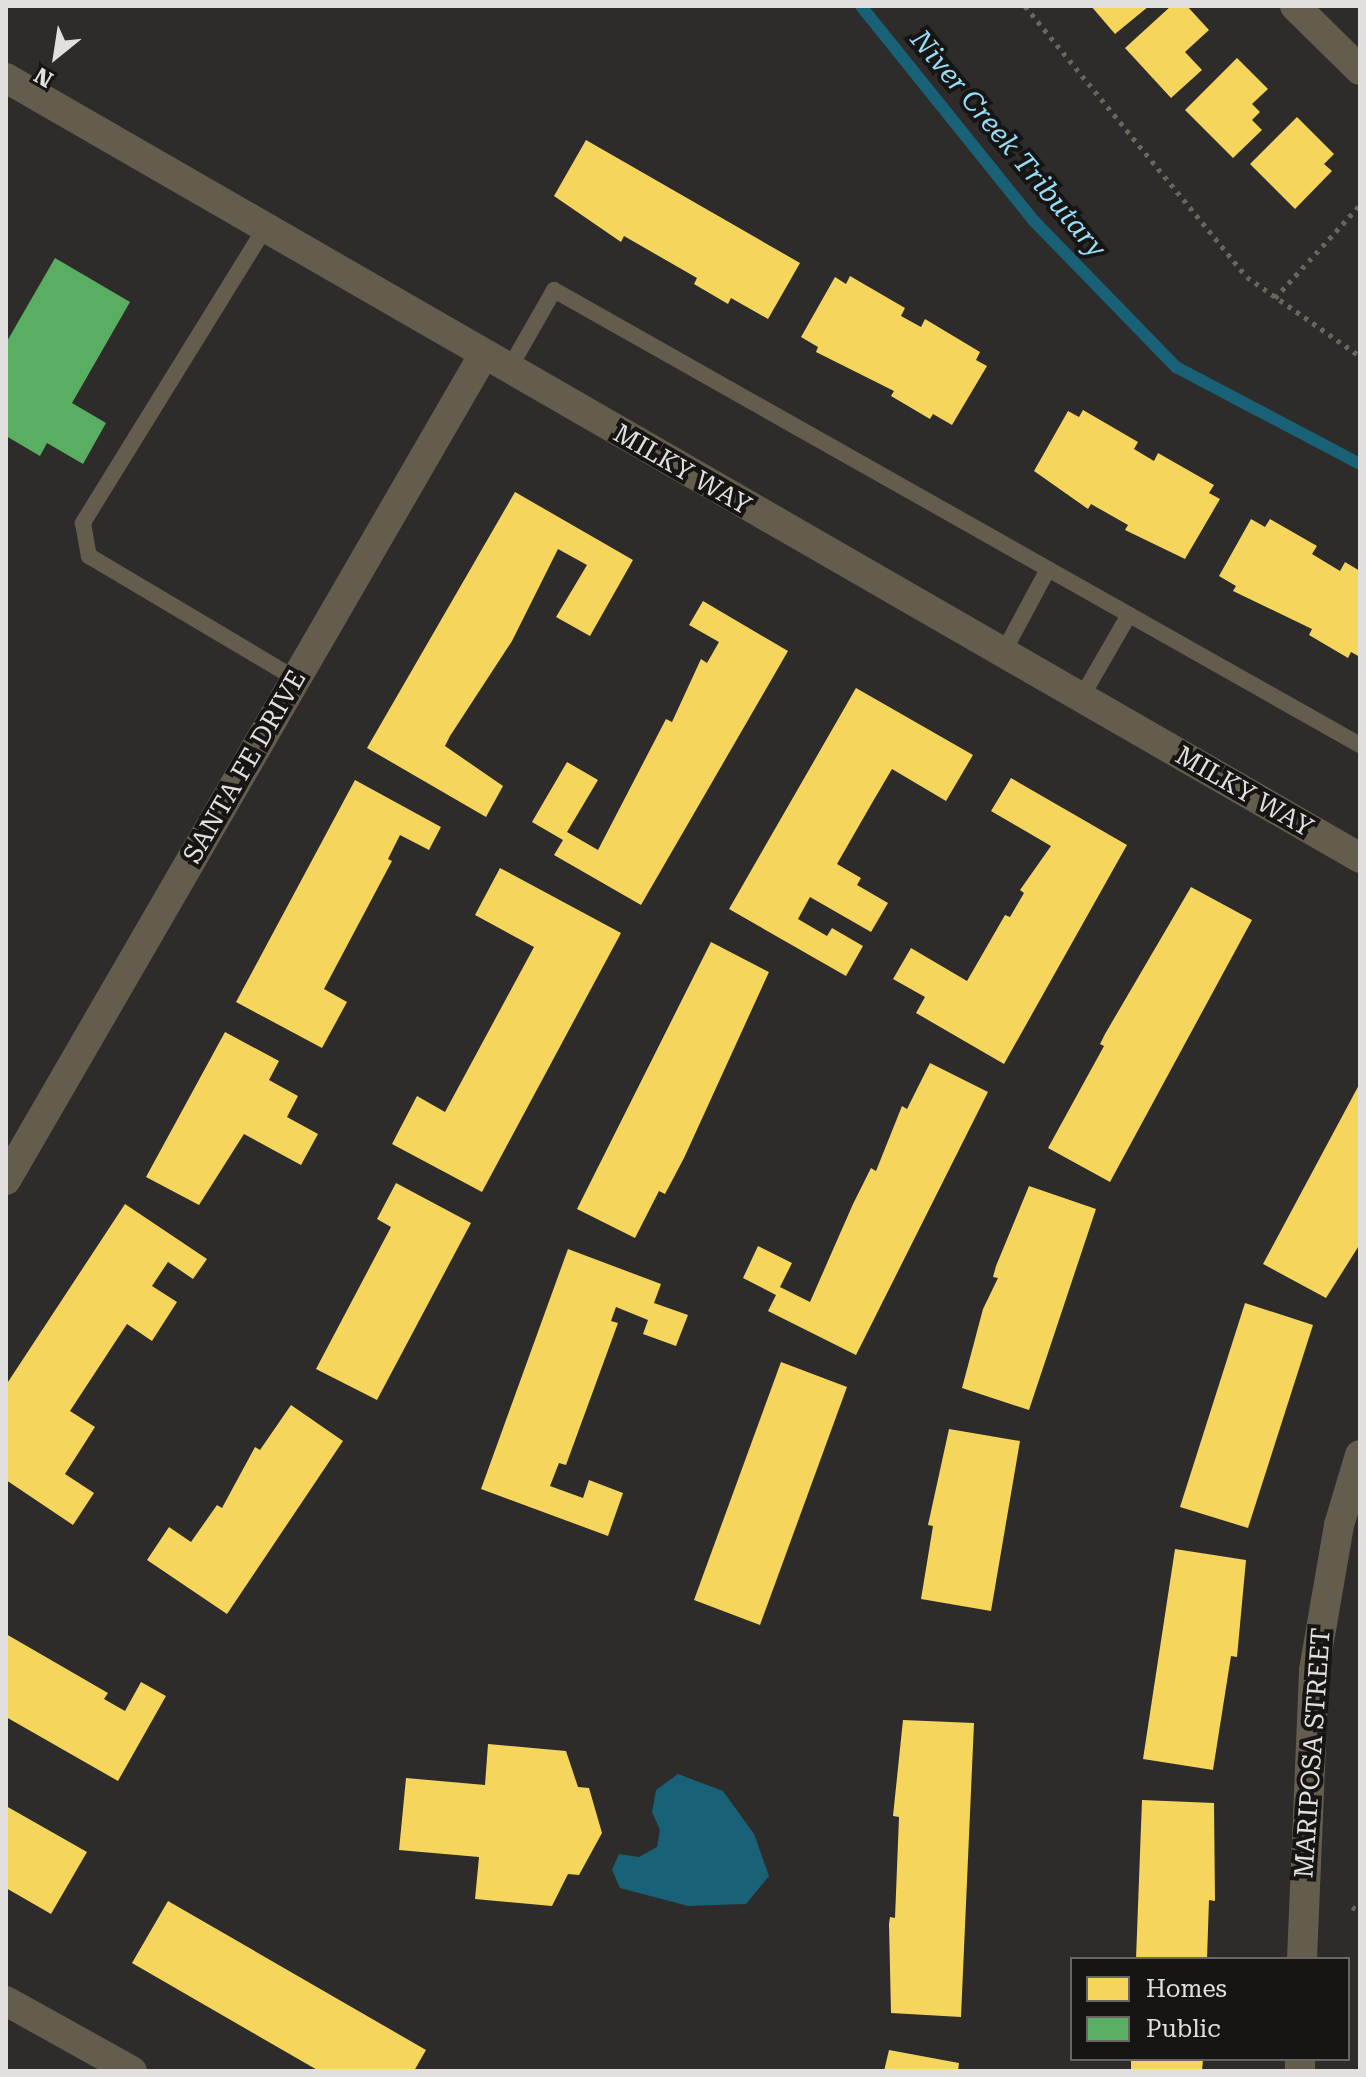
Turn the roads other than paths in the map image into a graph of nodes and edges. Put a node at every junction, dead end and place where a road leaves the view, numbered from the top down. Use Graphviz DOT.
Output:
graph roads {
  1 [pos="1295,6"];
  2 [pos="1360,70"];
  3 [pos="6,78"];
  4 [pos="265,228"];
  5 [pos="496,361"];
  6 [pos="1048,569"];
  7 [pos="1129,615"];
  8 [pos="1003,653"];
  9 [pos="296,679"];
  10 [pos="1081,698"];
  11 [pos="1360,745"];
  12 [pos="1360,858"];
  13 [pos="6,1180"];
  14 [pos="1360,1455"];
  15 [pos="1302,1957"];
  16 [pos="6,2001"];
  17 [pos="132,2071"];
  1 -- 2 [label="street"];
  3 -- 4 [label="street, MILKY WAY"];
  4 -- 5 [label="street, MILKY WAY"];
  4 -- 9 [label="lane"];
  5 -- 6 [label="lane"];
  5 -- 8 [label="street, MILKY WAY"];
  5 -- 9 [label="street, SANTA FE DRIVE"];
  6 -- 7 [label="lane"];
  6 -- 8 [label="lane"];
  7 -- 10 [label="lane"];
  7 -- 11 [label="lane"];
  8 -- 10 [label="street, MILKY WAY"];
  9 -- 13 [label="street, SANTA FE DRIVE"];
  10 -- 12 [label="street, MILKY WAY"];
  14 -- 15 [label="street, MARIPOSA STREET"];
  16 -- 17 [label="street"];
}
